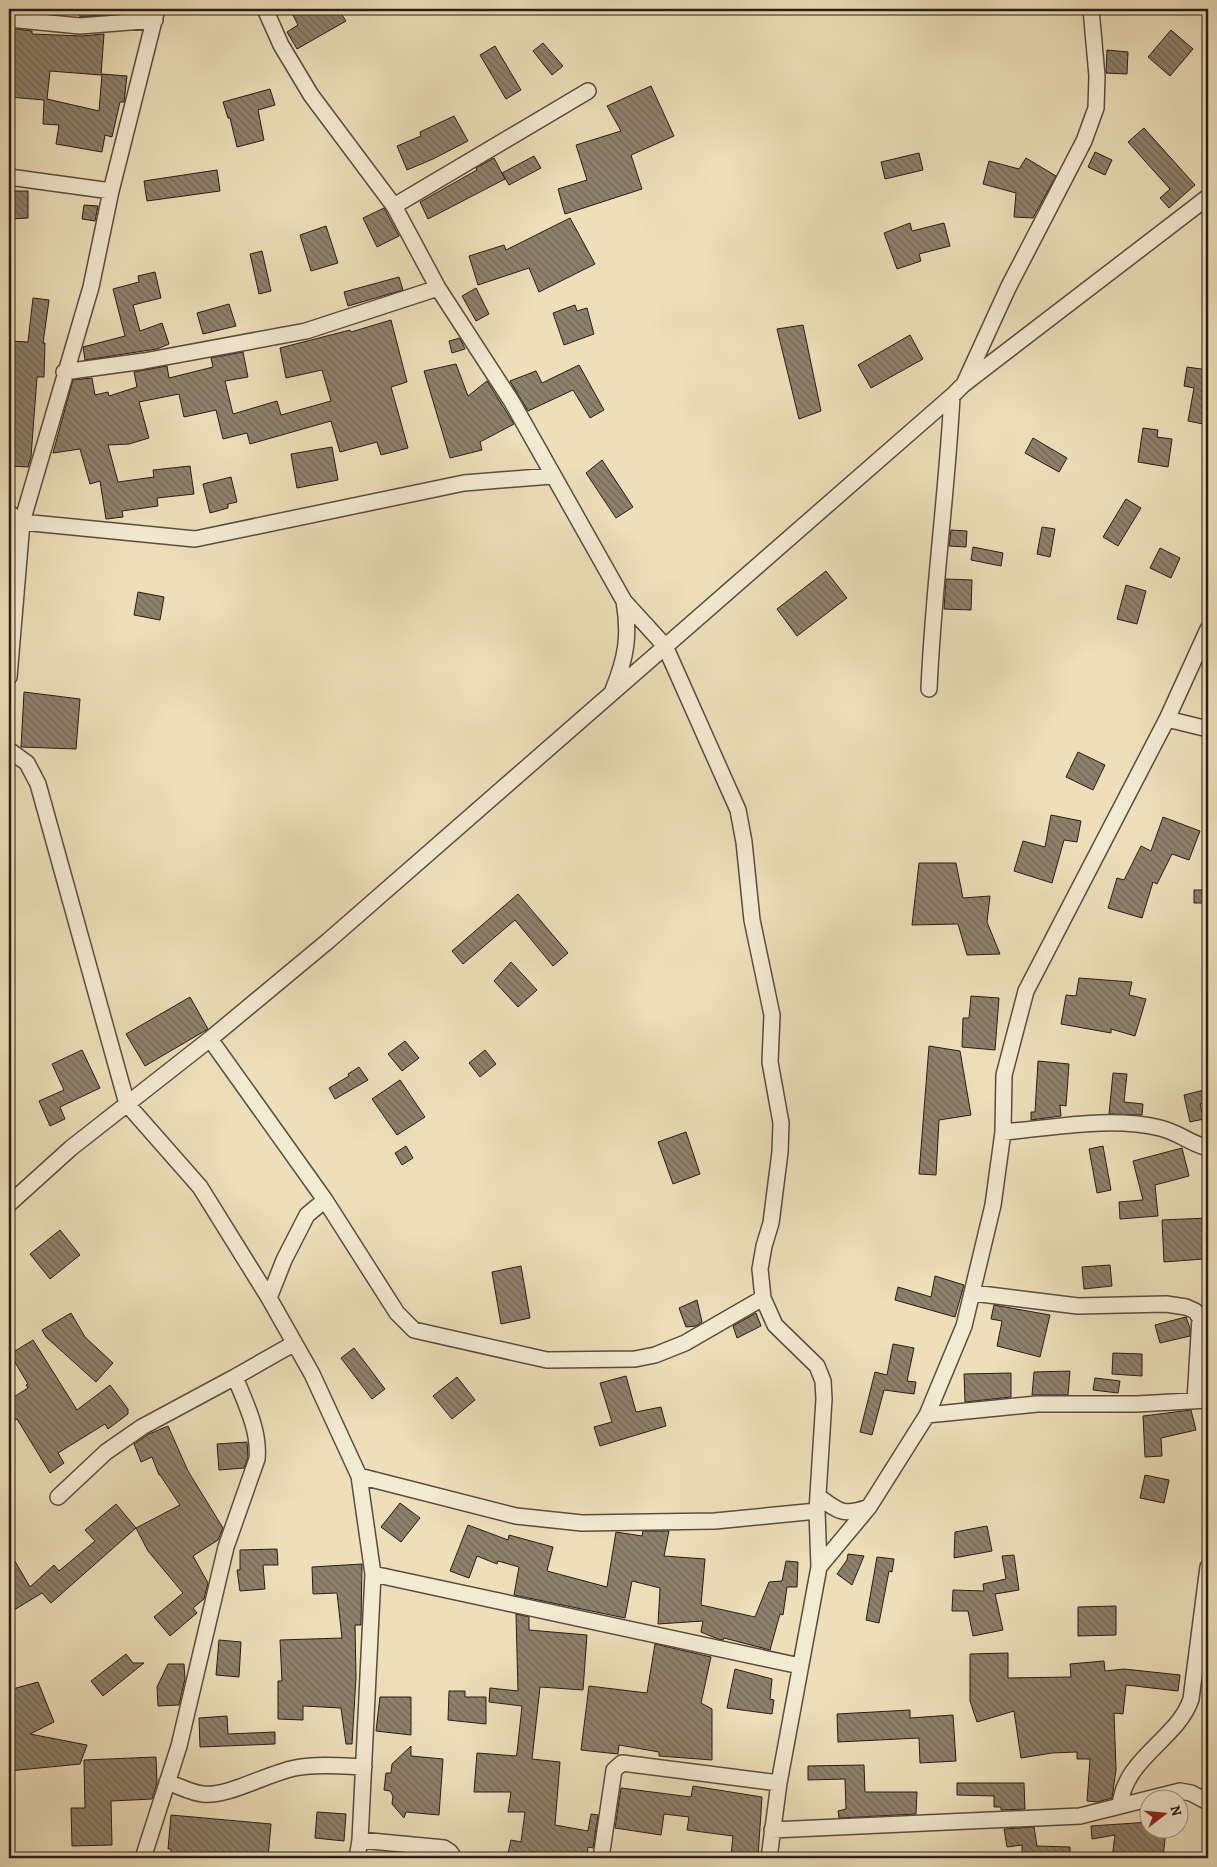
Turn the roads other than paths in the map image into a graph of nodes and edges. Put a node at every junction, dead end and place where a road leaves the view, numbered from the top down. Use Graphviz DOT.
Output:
graph roads {
  1 [pos="265,9"];
  2 [pos="1091,9"];
  3 [pos="156,14"];
  4 [pos="9,19"];
  5 [pos="588,91"];
  6 [pos="9,177"];
  7 [pos="111,191"];
  8 [pos="1208,197"];
  9 [pos="394,206"];
  10 [pos="438,288"];
  11 [pos="64,372"];
  12 [pos="964,384"];
  13 [pos="952,396"];
  14 [pos="552,476"];
  15 [pos="9,514"];
  16 [pos="22,522"];
  17 [pos="624,601"];
  18 [pos="1208,629"];
  19 [pos="665,646"];
  20 [pos="9,677"];
  21 [pos="929,689"];
  22 [pos="611,693"];
  23 [pos="1167,718"];
  24 [pos="1208,729"];
  25 [pos="9,750"];
  26 [pos="210,1039"];
  27 [pos="126,1104"];
  28 [pos="1003,1132"];
  29 [pos="1208,1148"];
  30 [pos="324,1200"];
  31 [pos="9,1204"];
  32 [pos="973,1293"];
  33 [pos="269,1298"];
  34 [pos="763,1298"];
  35 [pos="293,1344"];
  36 [pos="235,1377"];
  37 [pos="1202,1401"];
  38 [pos="927,1415"];
  39 [pos="359,1476"];
  40 [pos="818,1496"];
  41 [pos="58,1497"];
  42 [pos="868,1508"];
  43 [pos="817,1512"];
  44 [pos="819,1567"];
  45 [pos="1208,1567"];
  46 [pos="372,1574"];
  47 [pos="800,1666"];
  48 [pos="364,1767"];
  49 [pos="167,1782"];
  50 [pos="779,1782"];
  51 [pos="1208,1802"];
  52 [pos="1120,1806"];
  53 [pos="772,1830"];
  54 [pos="360,1840"];
  55 [pos="142,1858"];
  56 [pos="357,1858"];
  57 [pos="454,1858"];
  58 [pos="601,1858"];
  59 [pos="770,1858"];
  1 -- 9 [label="street"];
  2 -- 12 [label="street"];
  3 -- 4 [label="street"];
  3 -- 7 [label="street"];
  5 -- 9 [label="street"];
  6 -- 7 [label="street"];
  7 -- 11 [label="street"];
  8 -- 12 [label="street"];
  9 -- 10 [label="street"];
  10 -- 11 [label="street"];
  10 -- 14 [label="street"];
  11 -- 16 [label="street"];
  12 -- 13 [label="street"];
  13 -- 19 [label="street"];
  13 -- 21 [label="street"];
  14 -- 16 [label="street"];
  14 -- 17 [label="street"];
  15 -- 16 [label="street"];
  16 -- 20 [label="street"];
  17 -- 19 [label="street"];
  17 -- 22 [label="street"];
  18 -- 23 [label="street"];
  19 -- 22 [label="street"];
  19 -- 34 [label="street"];
  22 -- 26 [label="street"];
  23 -- 24 [label="street"];
  23 -- 28 [label="street"];
  25 -- 27 [label="street"];
  26 -- 27 [label="street"];
  26 -- 30 [label="street"];
  27 -- 31 [label="street"];
  27 -- 33 [label="street"];
  28 -- 29 [label="street"];
  28 -- 32 [label="street"];
  30 -- 33 [label="street"];
  30 -- 34 [label="street"];
  32 -- 37 [label="street"];
  32 -- 38 [label="street"];
  33 -- 35 [label="street"];
  34 -- 40 [label="street"];
  35 -- 36 [label="street"];
  35 -- 39 [label="street"];
  36 -- 41 [label="street"];
  36 -- 49 [label="street"];
  37 -- 38 [label="street"];
  38 -- 42 [label="street"];
  39 -- 43 [label="street"];
  39 -- 46 [label="street"];
  40 -- 42 [label="street"];
  40 -- 43 [label="street"];
  42 -- 44 [label="street"];
  43 -- 44 [label="street"];
  44 -- 47 [label="street"];
  45 -- 52 [label="street"];
  46 -- 47 [label="street"];
  46 -- 48 [label="street"];
  47 -- 50 [label="street"];
  48 -- 49 [label="street"];
  48 -- 54 [label="street"];
  49 -- 55 [label="street"];
  50 -- 53 [label="street"];
  50 -- 58 [label="street"];
  51 -- 52 [label="street"];
  52 -- 53 [label="street"];
  53 -- 59 [label="street"];
  54 -- 56 [label="street"];
  54 -- 57 [label="street"];
}
